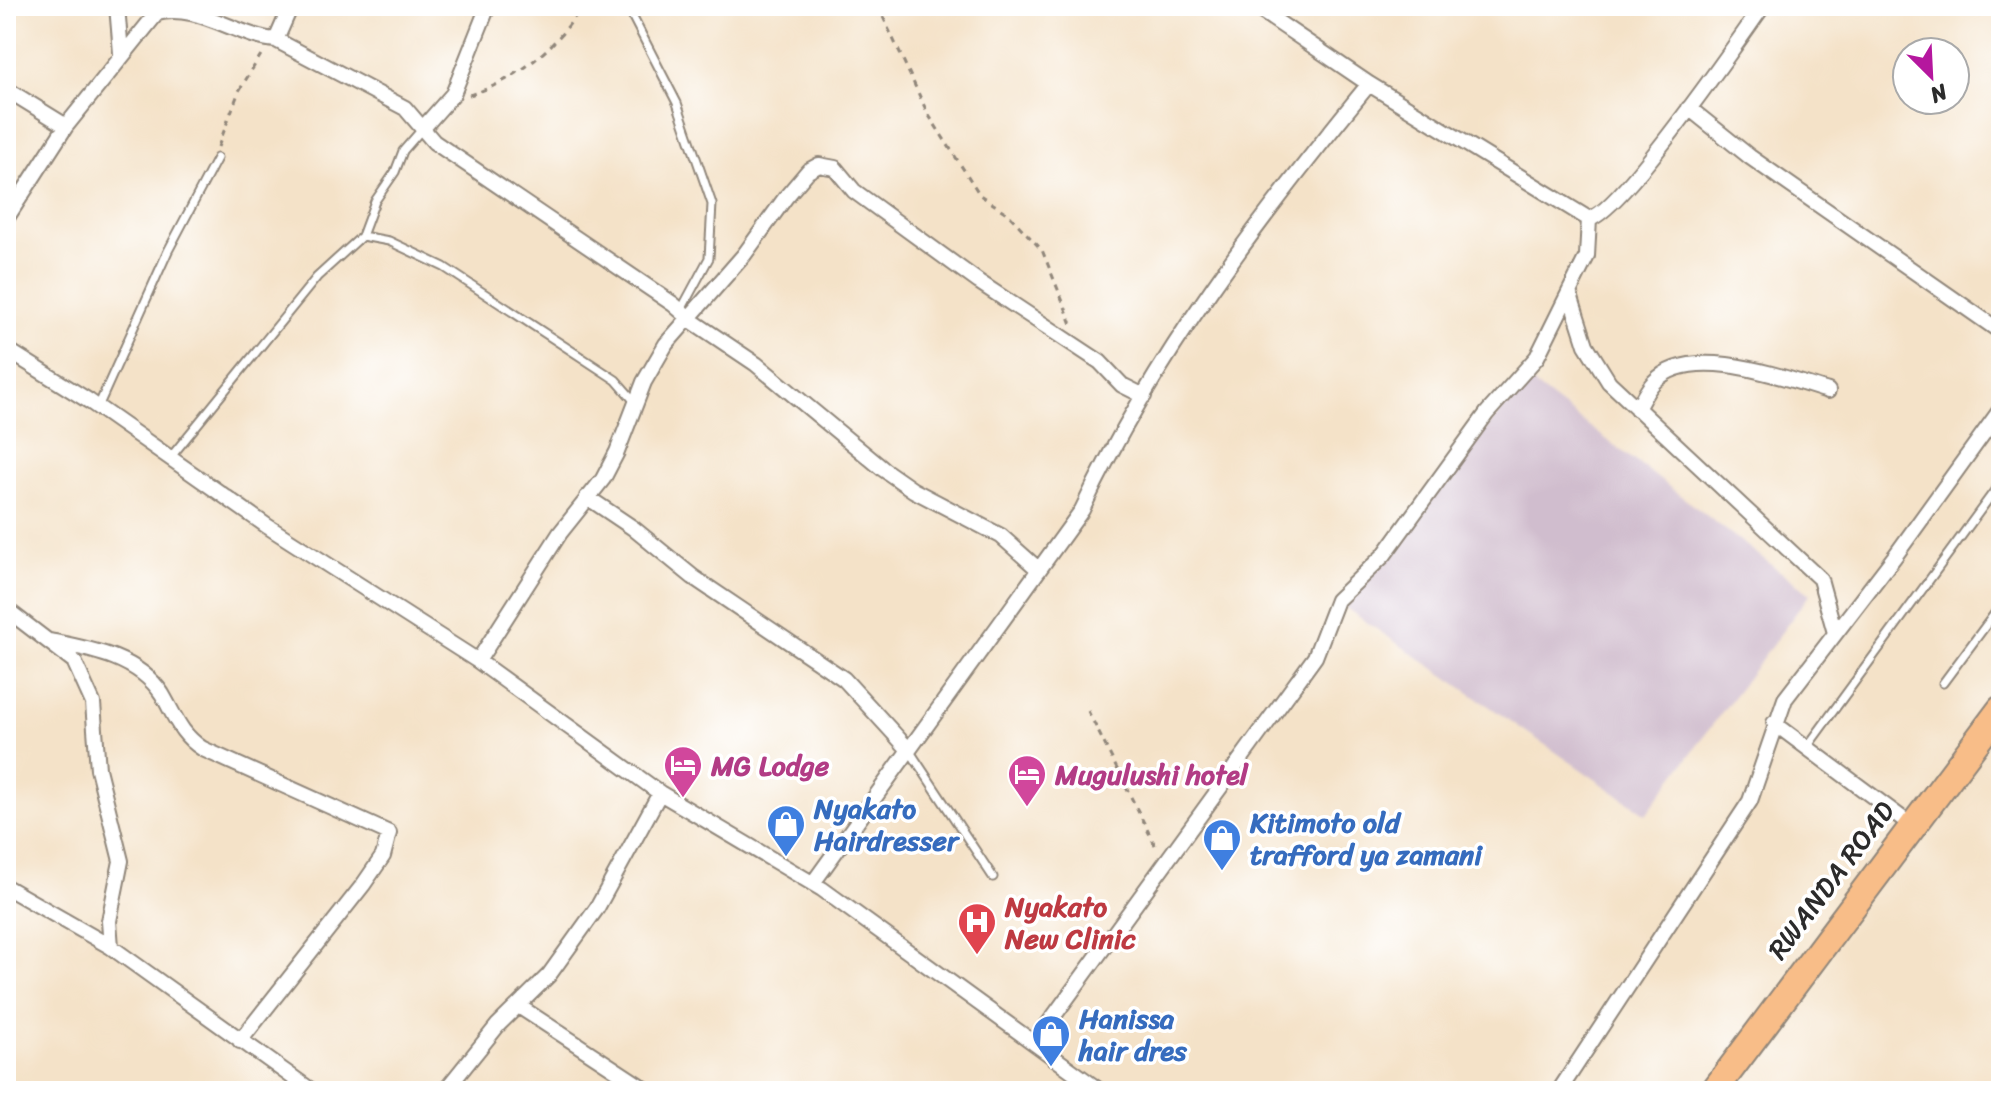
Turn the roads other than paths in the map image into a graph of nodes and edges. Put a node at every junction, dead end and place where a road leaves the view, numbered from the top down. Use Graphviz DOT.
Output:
graph roads {
  1 [pos="117,6"];
  2 [pos="291,6"];
  3 [pos="488,6"];
  4 [pos="627,6"];
  5 [pos="1254,6"];
  6 [pos="1763,6"];
  7 [pos="1272,12"];
  8 [pos="276,40"];
  9 [pos="121,53"];
  10 [pos="1369,84"];
  11 [pos="6,89"];
  12 [pos="1689,108"];
  13 [pos="66,126"];
  14 [pos="423,128"];
  15 [pos="217,158"];
  16 [pos="6,219"];
  17 [pos="1589,219"];
  18 [pos="362,236"];
  19 [pos="1570,295"];
  20 [pos="684,314"];
  21 [pos="2001,332"];
  22 [pos="6,349"];
  23 [pos="1828,391"];
  24 [pos="1144,396"];
  25 [pos="636,403"];
  26 [pos="98,407"];
  27 [pos="1637,409"];
  28 [pos="2001,409"];
  29 [pos="170,458"];
  30 [pos="2001,482"];
  31 [pos="587,497"];
  32 [pos="1039,570"];
  33 [pos="2001,605"];
  34 [pos="6,609"];
  35 [pos="1835,633"];
  36 [pos="50,641"];
  37 [pos="478,661"];
  38 [pos="1943,683"];
  39 [pos="2001,709"];
  40 [pos="1774,723"];
  41 [pos="1807,747"];
  42 [pos="909,750"];
  43 [pos="660,793"];
  44 [pos="1911,825"];
  45 [pos="993,877"];
  46 [pos="813,883"];
  47 [pos="6,887"];
  48 [pos="111,947"];
  49 [pos="520,1007"];
  50 [pos="240,1041"];
  51 [pos="1035,1042"];
  52 [pos="312,1091"];
  53 [pos="445,1091"];
  54 [pos="648,1091"];
  55 [pos="1100,1091"];
  56 [pos="1559,1091"];
  57 [pos="1714,1091"];
  1 -- 9 [label="street"];
  2 -- 8 [label="street"];
  3 -- 14 [label="street"];
  4 -- 20 [label="lane"];
  5 -- 7 [label="street"];
  6 -- 12 [label="street"];
  7 -- 10 [label="street"];
  8 -- 9 [label="street"];
  8 -- 14 [label="street"];
  9 -- 13 [label="street"];
  10 -- 17 [label="street"];
  10 -- 24 [label="street"];
  11 -- 13 [label="street"];
  12 -- 17 [label="street"];
  12 -- 21 [label="street"];
  13 -- 16 [label="street"];
  14 -- 18 [label="lane"];
  14 -- 20 [label="street"];
  15 -- 26 [label="lane"];
  17 -- 19 [label="street"];
  18 -- 25 [label="lane"];
  18 -- 29 [label="lane"];
  19 -- 27 [label="street"];
  19 -- 51 [label="street"];
  20 -- 24 [label="street"];
  20 -- 25 [label="street"];
  20 -- 32 [label="street"];
  22 -- 26 [label="street"];
  23 -- 27 [label="street"];
  24 -- 32 [label="street"];
  25 -- 31 [label="street"];
  26 -- 29 [label="street"];
  27 -- 35 [label="street"];
  28 -- 35 [label="street"];
  29 -- 37 [label="street"];
  30 -- 41 [label="lane"];
  31 -- 37 [label="street"];
  31 -- 42 [label="street"];
  32 -- 42 [label="street"];
  33 -- 38 [label="lane"];
  34 -- 36 [label="street"];
  35 -- 40 [label="street"];
  36 -- 48 [label="street"];
  36 -- 50 [label="street"];
  37 -- 43 [label="street"];
  39 -- 44 [label="highway, RWANDA ROAD"];
  40 -- 41 [label="street"];
  40 -- 56 [label="street"];
  41 -- 44 [label="street"];
  42 -- 45 [label="lane"];
  42 -- 46 [label="street"];
  43 -- 46 [label="street"];
  43 -- 49 [label="street"];
  44 -- 57 [label="highway, RWANDA ROAD"];
  46 -- 51 [label="street"];
  47 -- 48 [label="street"];
  48 -- 50 [label="street"];
  49 -- 53 [label="street"];
  49 -- 54 [label="street"];
  50 -- 52 [label="street"];
  51 -- 55 [label="street"];
}
